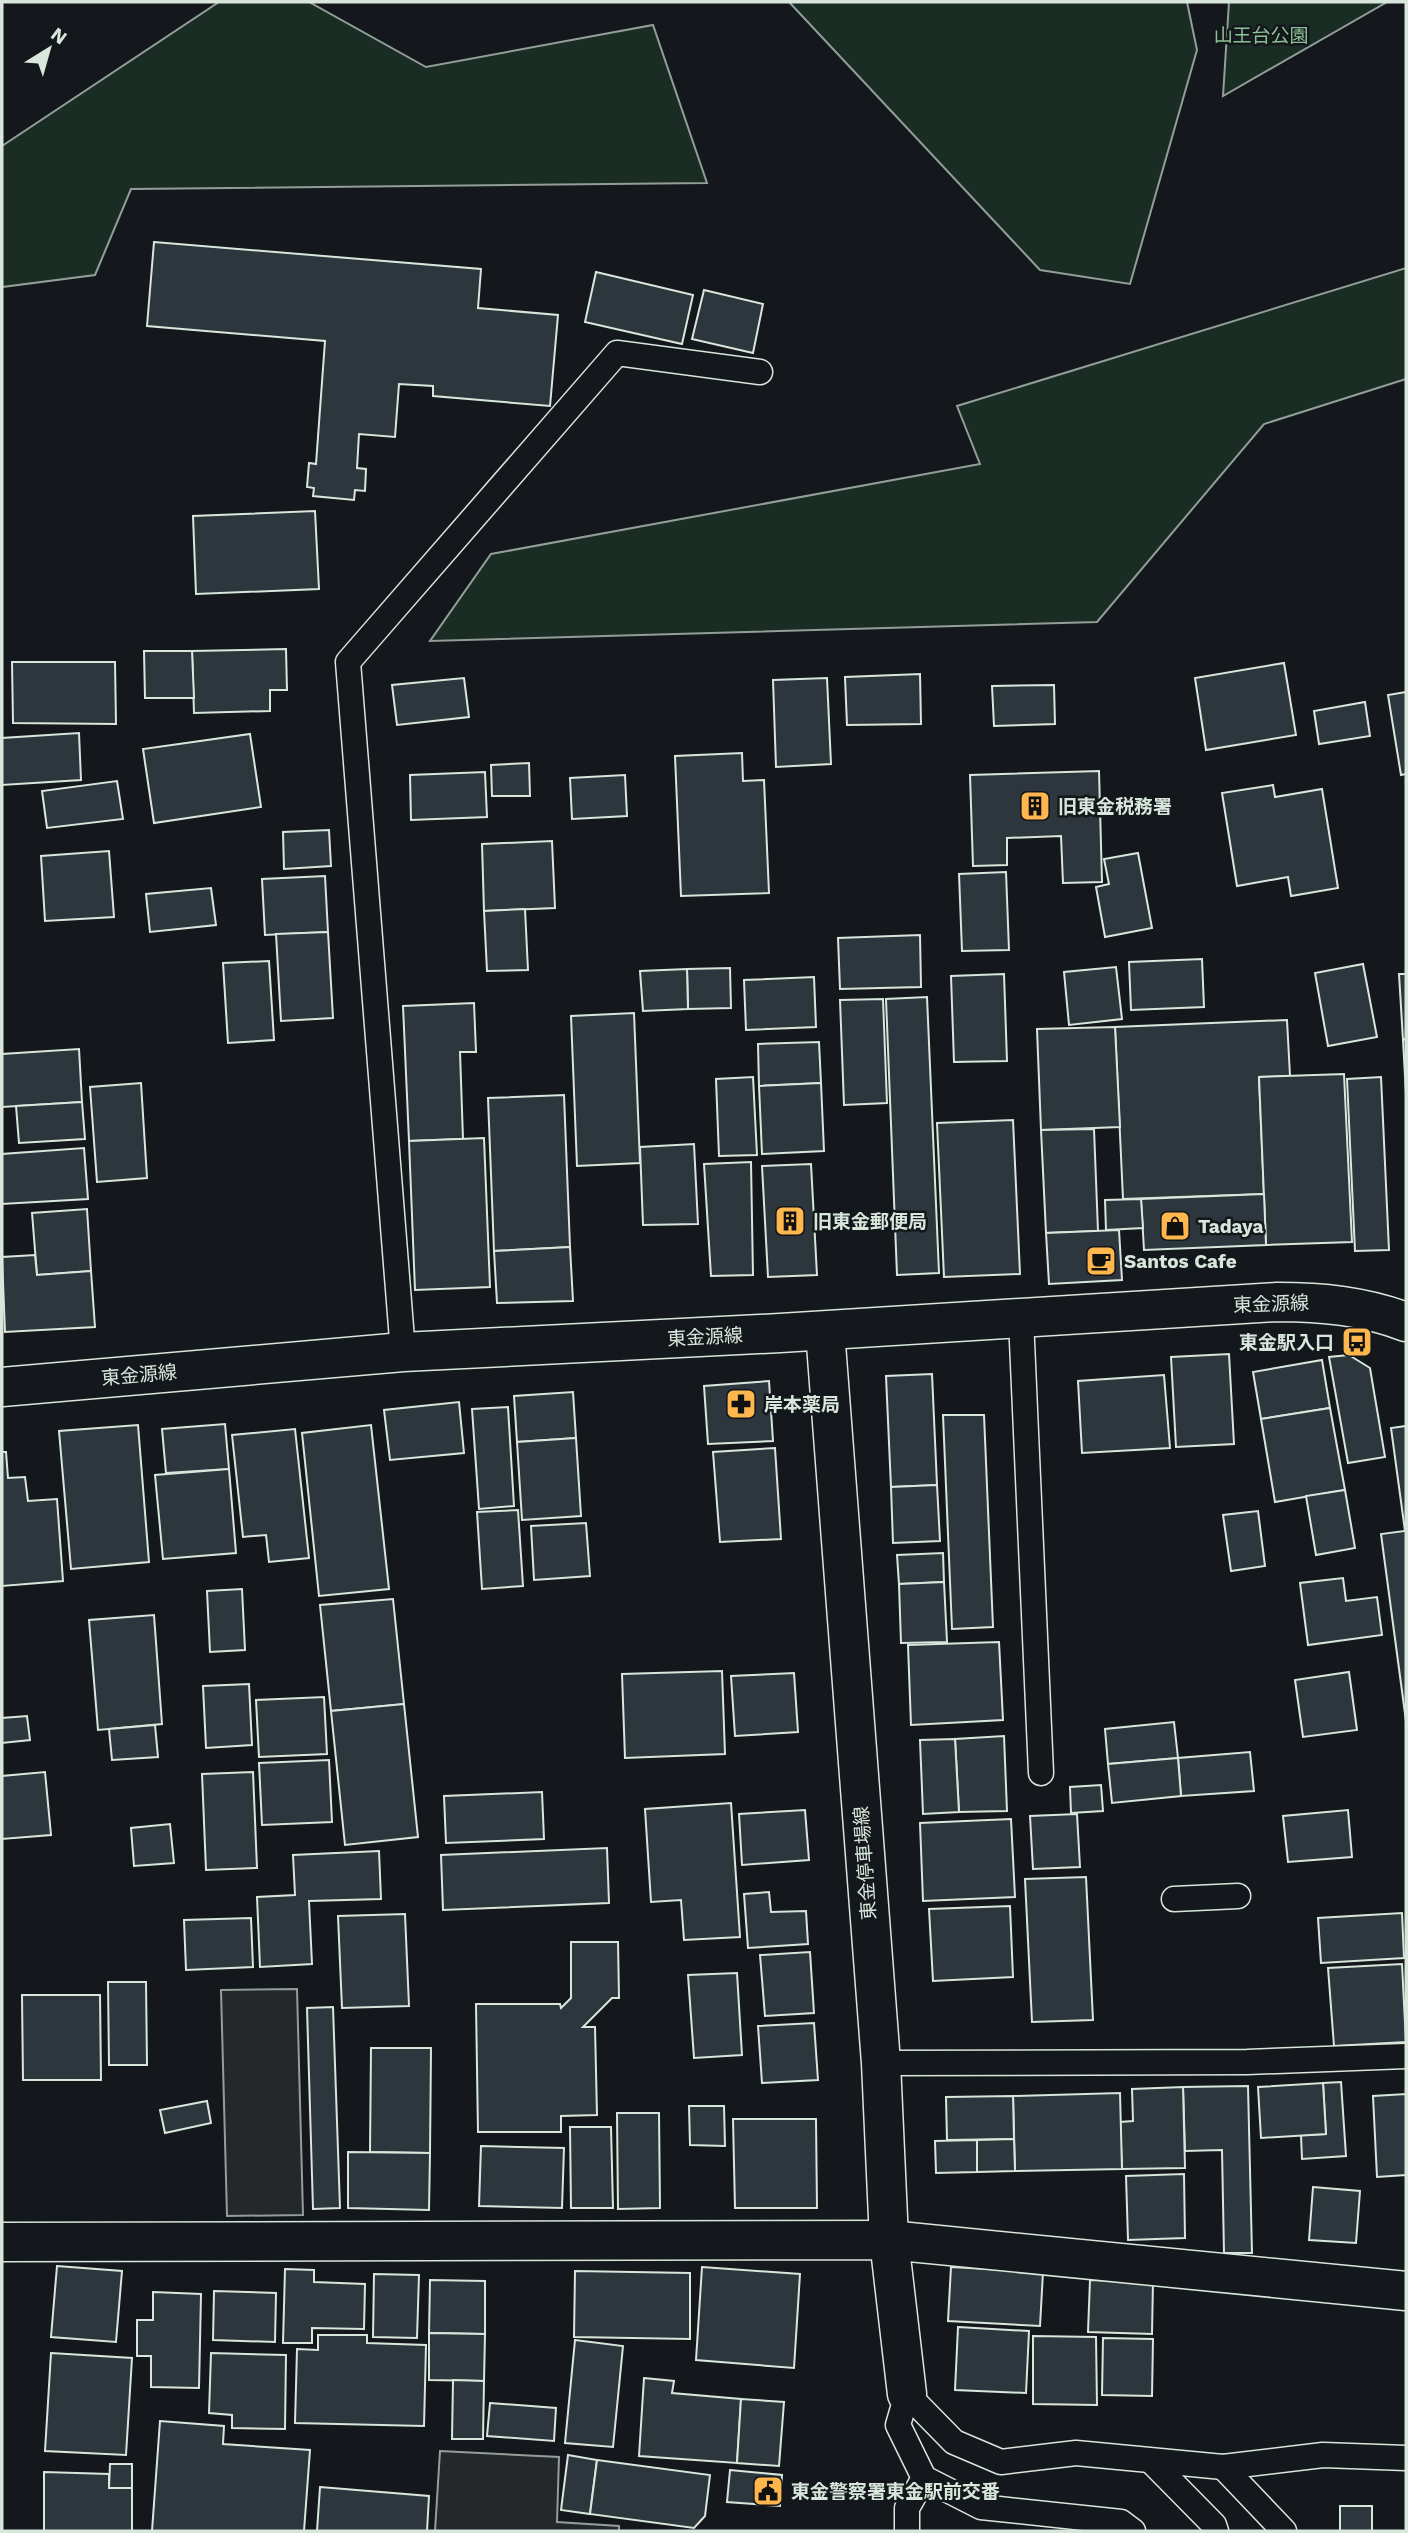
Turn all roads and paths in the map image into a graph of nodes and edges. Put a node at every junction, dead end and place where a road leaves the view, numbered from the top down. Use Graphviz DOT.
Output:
graph roads {
  1 [pos="760,372"];
  2 [pos="1021,1319"];
  3 [pos="1406,1322"];
  4 [pos="825,1331"];
  5 [pos="403,1352"];
  6 [pos="2,1387"];
  7 [pos="1041,1773"];
  8 [pos="1238,1896"];
  9 [pos="1174,1899"];
  10 [pos="1406,2056"];
  11 [pos="881,2063"];
  12 [pos="889,2240"];
  13 [pos="2,2242"];
  14 [pos="1406,2291"];
  15 [pos="907,2394"];
  16 [pos="1406,2458"];
  17 [pos="1151,2461"];
  18 [pos="1223,2467"];
  19 [pos="924,2478"];
  20 [pos="907,2531"];
  21 [pos="1133,2531"];
  22 [pos="1216,2531"];
  23 [pos="1284,2531"];
  1 -- 5 [label="lane"];
  2 -- 3 [label="main road, 東金源線"];
  2 -- 4 [label="main road, 東金源線"];
  2 -- 7 [label="lane"];
  4 -- 5 [label="main road, 東金源線"];
  4 -- 11 [label="main road, 東金停車場線"];
  5 -- 6 [label="main road, 東金源線"];
  8 -- 9 [label="lane"];
  10 -- 11 [label="lane"];
  11 -- 12 [label="main road, 東金停車場線"];
  12 -- 13 [label="main road"];
  12 -- 14 [label="main road"];
  12 -- 15 [label="main road, 東金停車場線"];
  15 -- 17 [label="lane"];
  15 -- 19 [label="lane"];
  16 -- 18 [label="lane"];
  17 -- 18 [label="lane"];
  17 -- 22 [label="lane"];
  18 -- 23 [label="lane"];
  19 -- 20 [label="lane"];
  19 -- 21 [label="lane"];
}
